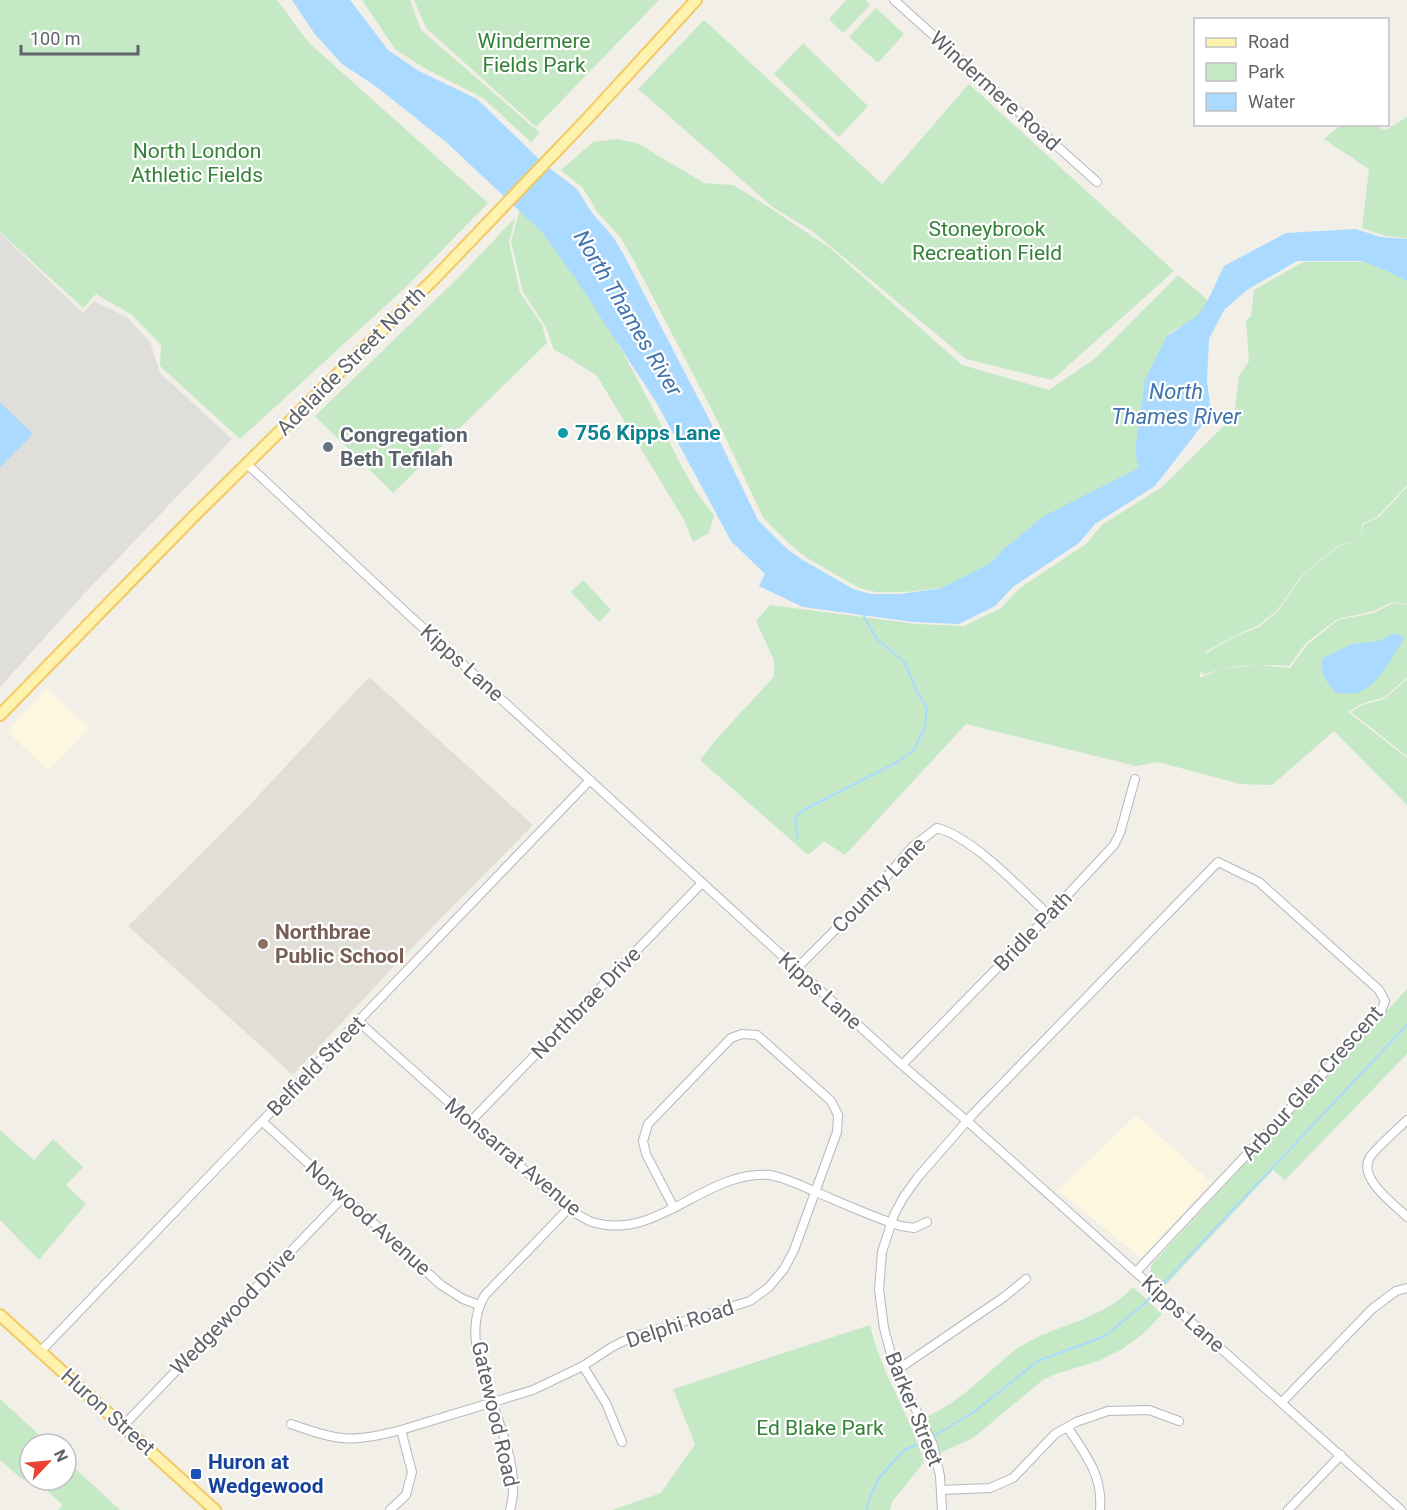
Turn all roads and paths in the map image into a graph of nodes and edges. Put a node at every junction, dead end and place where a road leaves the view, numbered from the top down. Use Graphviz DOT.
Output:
graph roads {
  1 [pos="696,0"];
  2 [pos="894,0"];
  3 [pos="1097,182"];
  4 [pos="247,464"];
  5 [pos="0,715"];
  6 [pos="1135,779"];
  7 [pos="590,780"];
  8 [pos="702,883"];
  9 [pos="1049,915"];
  10 [pos="796,969"];
  11 [pos="359,1022"];
  12 [pos="902,1065"];
  13 [pos="1407,1120"];
  14 [pos="967,1121"];
  15 [pos="262,1122"];
  16 [pos="471,1122"];
  17 [pos="815,1192"];
  18 [pos="344,1196"];
  19 [pos="674,1208"];
  20 [pos="568,1209"];
  21 [pos="1407,1217"];
  22 [pos="927,1222"];
  23 [pos="891,1223"];
  24 [pos="1136,1272"];
  25 [pos="1026,1279"];
  26 [pos="1407,1288"];
  27 [pos="479,1305"];
  28 [pos="0,1315"];
  29 [pos="41,1351"];
  30 [pos="583,1366"];
  31 [pos="897,1370"];
  32 [pos="493,1402"];
  33 [pos="1282,1402"];
  34 [pos="1179,1421"];
  35 [pos="291,1424"];
  36 [pos="123,1426"];
  37 [pos="1068,1428"];
  38 [pos="401,1431"];
  39 [pos="622,1442"];
  40 [pos="1341,1455"];
  41 [pos="941,1490"];
  42 [pos="215,1510"];
  43 [pos="390,1510"];
  44 [pos="510,1510"];
  45 [pos="942,1510"];
  46 [pos="1100,1510"];
  47 [pos="1288,1510"];
  48 [pos="1401,1510"];
  1 -- 4 [label="main road, Adelaide Street North"];
  2 -- 3 [label="street, Windermere Road"];
  4 -- 5 [label="main road, Adelaide Street North"];
  4 -- 7 [label="street, Kipps Lane"];
  6 -- 9 [label="street, Bridle Path"];
  7 -- 8 [label="street, Kipps Lane"];
  7 -- 11 [label="street, Belfield Street"];
  8 -- 10 [label="street, Kipps Lane"];
  8 -- 16 [label="street, Northbrae Drive"];
  9 -- 10 [label="street, Country Lane"];
  9 -- 12 [label="street, Bridle Path"];
  10 -- 12 [label="street, Kipps Lane"];
  11 -- 15 [label="street, Belfield Street"];
  11 -- 16 [label="street, Monsarrat Avenue"];
  12 -- 14 [label="street, Kipps Lane"];
  13 -- 21 [label="street"];
  14 -- 23 [label="street, Barker Street"];
  14 -- 24 [label="street, Kipps Lane"];
  14 -- 24 [label="street, Arbour Glen Crescent"];
  15 -- 18 [label="street, Norwood Avenue"];
  15 -- 29 [label="street, Belfield Street"];
  16 -- 20 [label="street, Monsarrat Avenue"];
  17 -- 19 [label="street, Monsarrat Avenue"];
  17 -- 19 [label="street, Delphi Road"];
  17 -- 23 [label="street, Monsarrat Avenue"];
  17 -- 30 [label="street, Delphi Road"];
  18 -- 27 [label="street, Norwood Avenue"];
  18 -- 36 [label="street, Wedgewood Drive"];
  19 -- 20 [label="street, Monsarrat Avenue"];
  20 -- 27 [label="street"];
  22 -- 23 [label="street, Monsarrat Avenue"];
  23 -- 31 [label="street, Barker Street"];
  24 -- 33 [label="street, Kipps Lane"];
  25 -- 31 [label="street"];
  26 -- 33 [label="street"];
  27 -- 32 [label="street, Gatewood Road"];
  28 -- 29 [label="main road, Huron Street"];
  29 -- 36 [label="main road, Huron Street"];
  30 -- 32 [label="street, Delphi Road"];
  30 -- 39 [label="street"];
  31 -- 41 [label="street, Barker Street"];
  32 -- 38 [label="street, Delphi Road"];
  32 -- 44 [label="street, Gatewood Road"];
  33 -- 40 [label="street, Kipps Lane"];
  34 -- 37 [label="street"];
  35 -- 38 [label="street, Delphi Road"];
  36 -- 42 [label="main road, Huron Street"];
  37 -- 41 [label="street"];
  37 -- 46 [label="street"];
  38 -- 43 [label="street"];
  40 -- 47 [label="street"];
  40 -- 48 [label="street, Kipps Lane"];
  41 -- 45 [label="street, Barker Street"];
}
